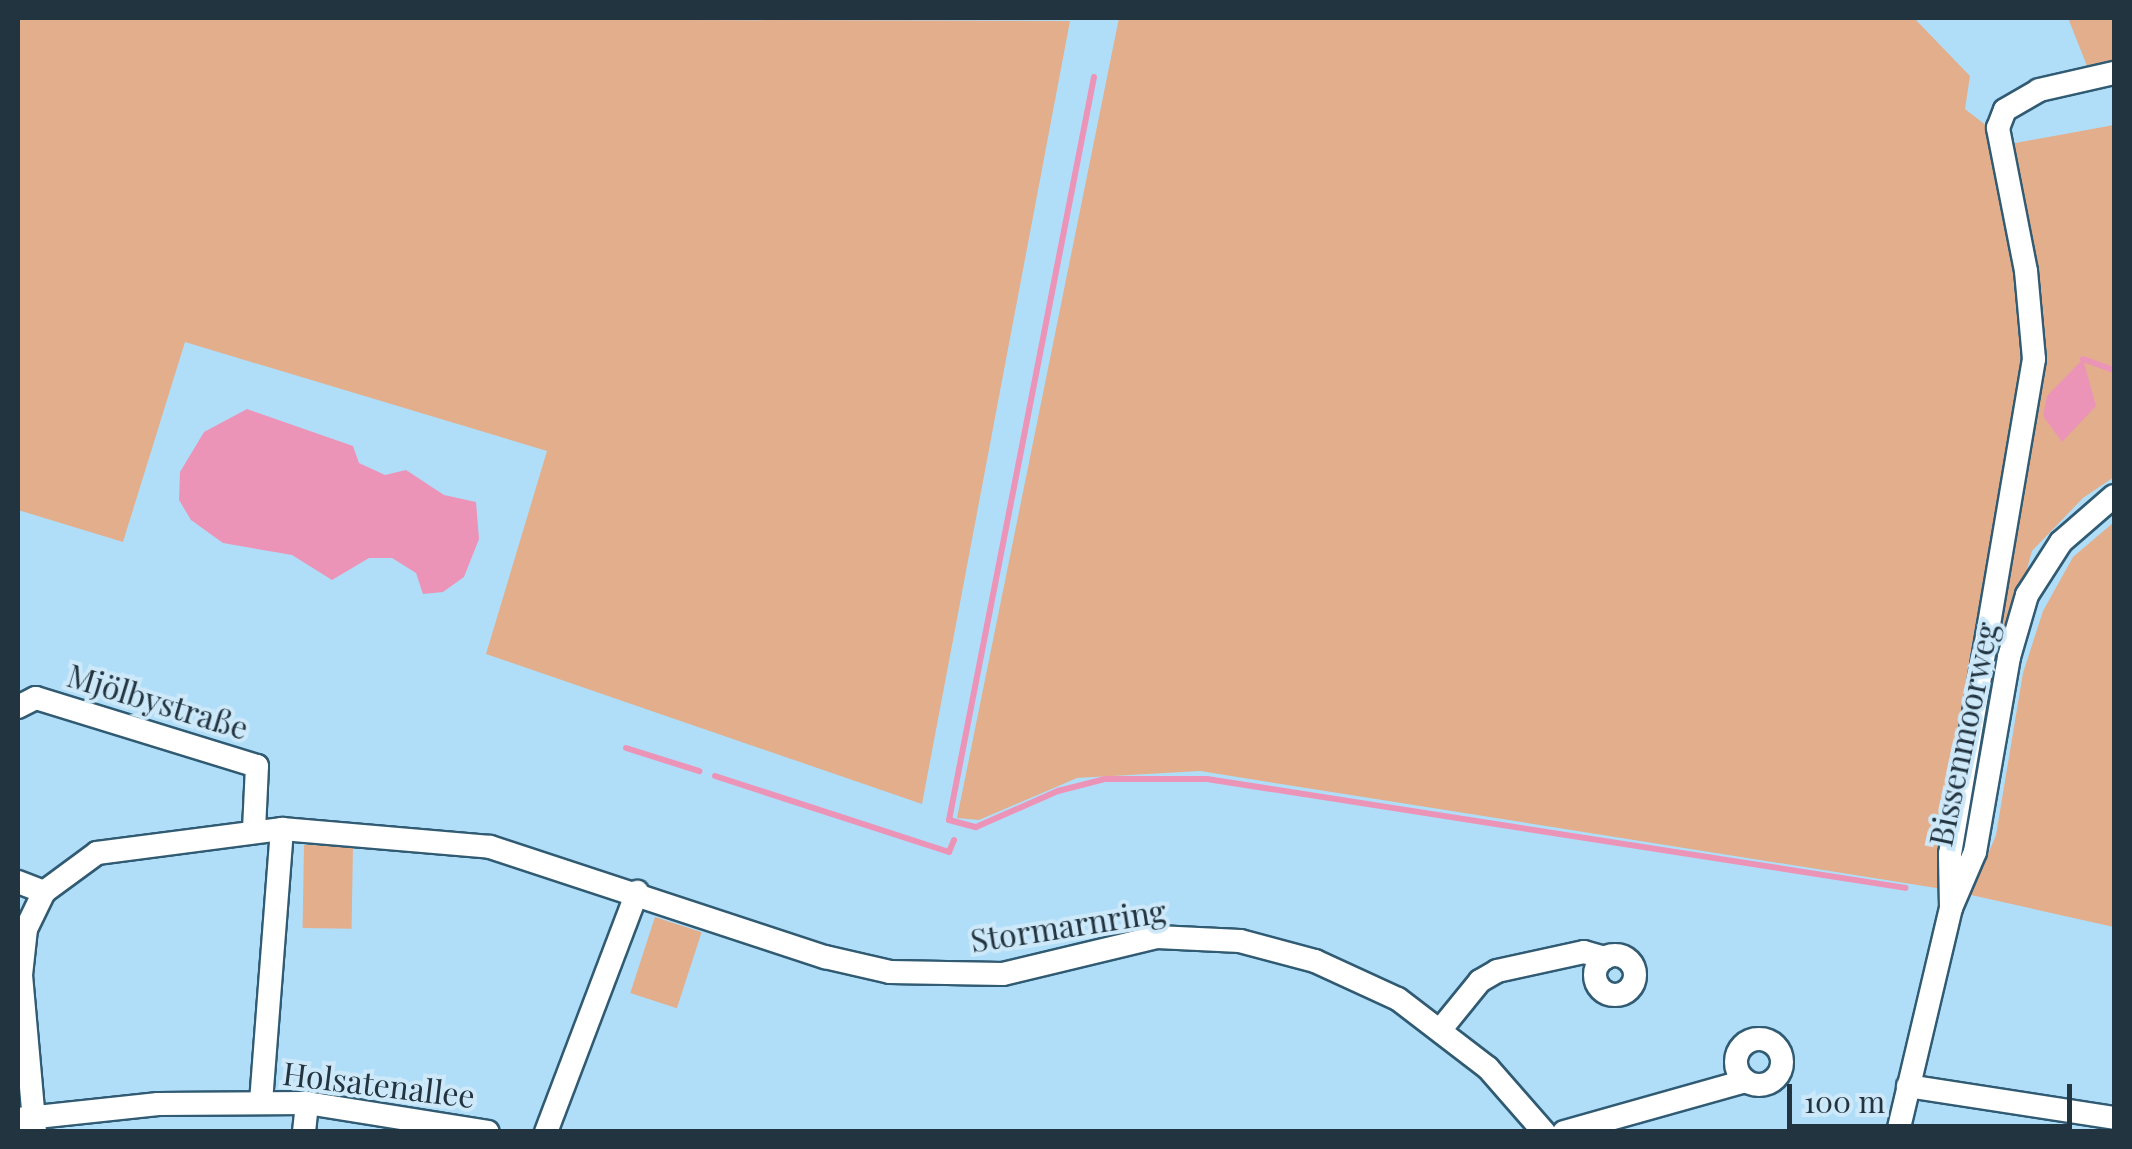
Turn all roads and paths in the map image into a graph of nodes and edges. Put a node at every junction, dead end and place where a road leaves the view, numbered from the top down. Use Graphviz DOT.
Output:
graph roads {
  1 [pos="2114,73"];
  2 [pos="2114,496"];
  3 [pos="24,699"];
  4 [pos="282,829"];
  5 [pos="254,830"];
  6 [pos="18,882"];
  7 [pos="44,892"];
  8 [pos="638,892"];
  9 [pos="1951,908"];
  10 [pos="1605,958"];
  11 [pos="1442,1029"];
  12 [pos="1745,1081"];
  13 [pos="1908,1086"];
  14 [pos="261,1102"];
  15 [pos="307,1103"];
  16 [pos="2114,1118"];
  17 [pos="29,1123"];
  18 [pos="304,1132"];
  19 [pos="488,1132"];
  20 [pos="546,1132"];
  21 [pos="1544,1132"];
  22 [pos="1564,1132"];
  23 [pos="1898,1132"];
  1 -- 9 [label="street"];
  2 -- 9 [label="street, Bissenmoorweg"];
  3 -- 5 [label="street, Mjölbystraße"];
  4 -- 5 [label="street, Stormarnring"];
  4 -- 8 [label="street, Stormarnring"];
  4 -- 14 [label="street, Holsatenallee"];
  5 -- 7 [label="street, Stormarnring"];
  6 -- 7 [label="street"];
  7 -- 17 [label="street"];
  8 -- 11 [label="street, Stormarnring"];
  8 -- 20 [label="street"];
  9 -- 13 [label="street, Bissenmoorweg"];
  10 -- 11 [label="street"];
  11 -- 21 [label="street, Stormarnring"];
  12 -- 22 [label="street"];
  13 -- 16 [label="street"];
  13 -- 23 [label="street, Bissenmoorweg"];
  14 -- 15 [label="street, Holsatenallee"];
  14 -- 17 [label="street, Holsatenallee"];
  15 -- 18 [label="street"];
  15 -- 19 [label="street, Holsatenallee"];
}
